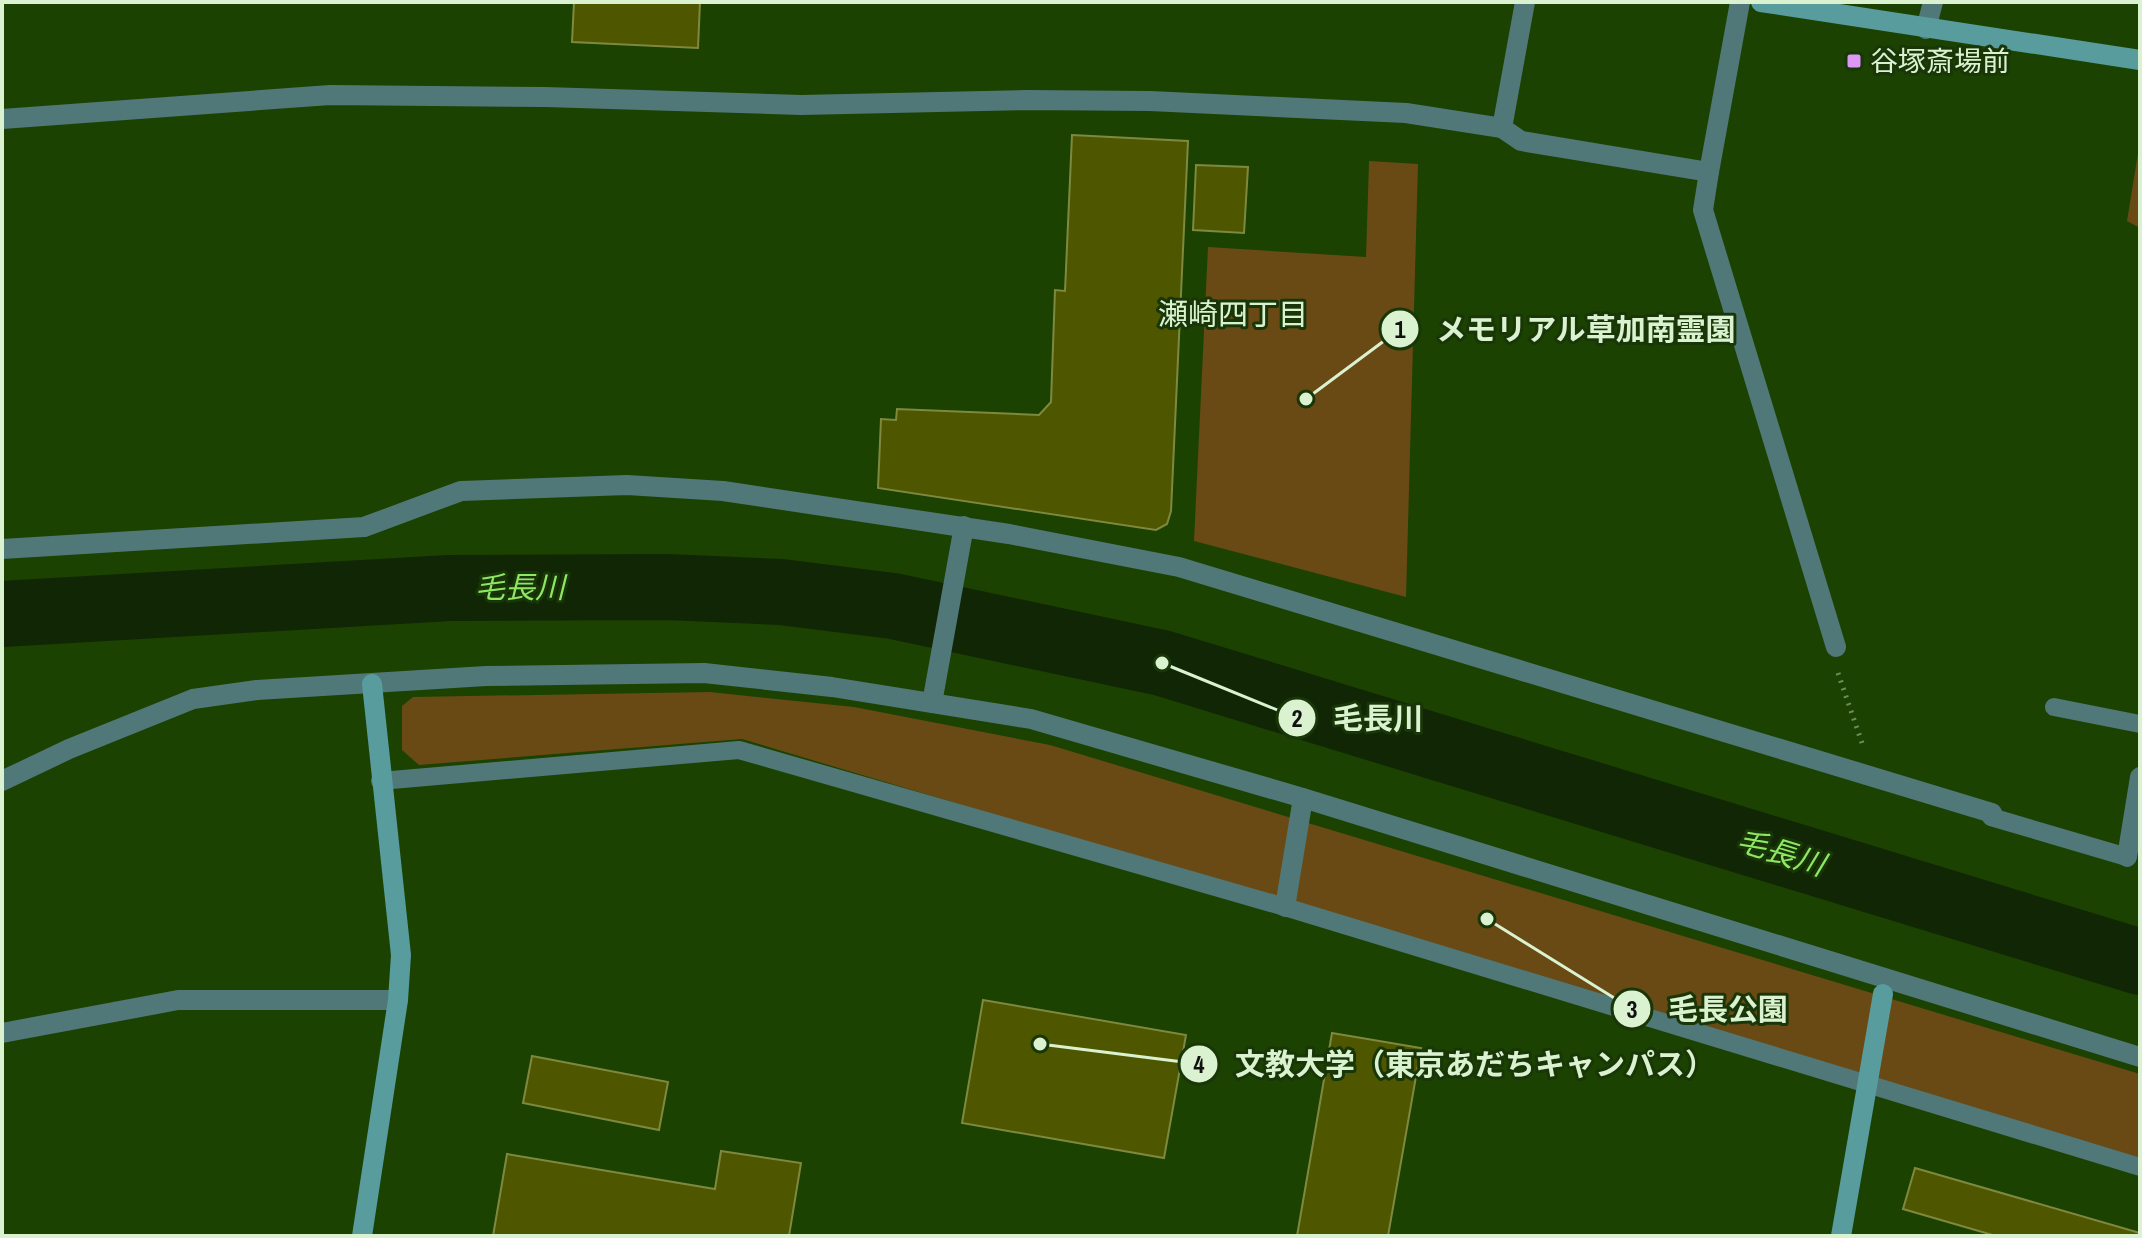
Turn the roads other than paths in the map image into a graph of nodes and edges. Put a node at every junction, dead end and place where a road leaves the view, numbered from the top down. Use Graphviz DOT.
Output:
graph roads {
  1 [pos="1525,2"];
  2 [pos="1740,2"];
  3 [pos="1761,2"];
  4 [pos="1933,2"];
  5 [pos="1926,29"];
  6 [pos="2140,60"];
  7 [pos="2,119"];
  8 [pos="1502,128"];
  9 [pos="1709,172"];
  10 [pos="962,534"];
  11 [pos="2,549"];
  12 [pos="1836,647"];
  13 [pos="372,684"];
  14 [pos="932,703"];
  15 [pos="2054,707"];
  16 [pos="2140,724"];
  17 [pos="2140,777"];
  18 [pos="2,781"];
  19 [pos="380,781"];
  20 [pos="1303,798"];
  21 [pos="1992,813"];
  22 [pos="2127,857"];
  23 [pos="1285,907"];
  24 [pos="1884,986"];
  25 [pos="398,1000"];
  26 [pos="2,1033"];
  27 [pos="2140,1057"];
  28 [pos="1868,1083"];
  29 [pos="2140,1167"];
  30 [pos="362,1236"];
  31 [pos="1841,1236"];
  1 -- 8 [label="street"];
  2 -- 9 [label="street"];
  3 -- 5 [label="street"];
  4 -- 5 [label="street"];
  5 -- 6 [label="street"];
  7 -- 8 [label="street"];
  8 -- 9 [label="street"];
  9 -- 12 [label="street"];
  10 -- 11 [label="street"];
  10 -- 14 [label="street"];
  10 -- 21 [label="street"];
  13 -- 14 [label="street"];
  13 -- 18 [label="street"];
  13 -- 19 [label="street"];
  14 -- 20 [label="street"];
  15 -- 16 [label="lane"];
  17 -- 22 [label="street"];
  19 -- 23 [label="lane"];
  19 -- 25 [label="street"];
  20 -- 23 [label="street"];
  20 -- 24 [label="street"];
  21 -- 22 [label="lane"];
  23 -- 28 [label="lane"];
  24 -- 27 [label="street"];
  24 -- 28 [label="street"];
  25 -- 26 [label="street"];
  25 -- 30 [label="street"];
  28 -- 29 [label="lane"];
  28 -- 31 [label="street"];
}
